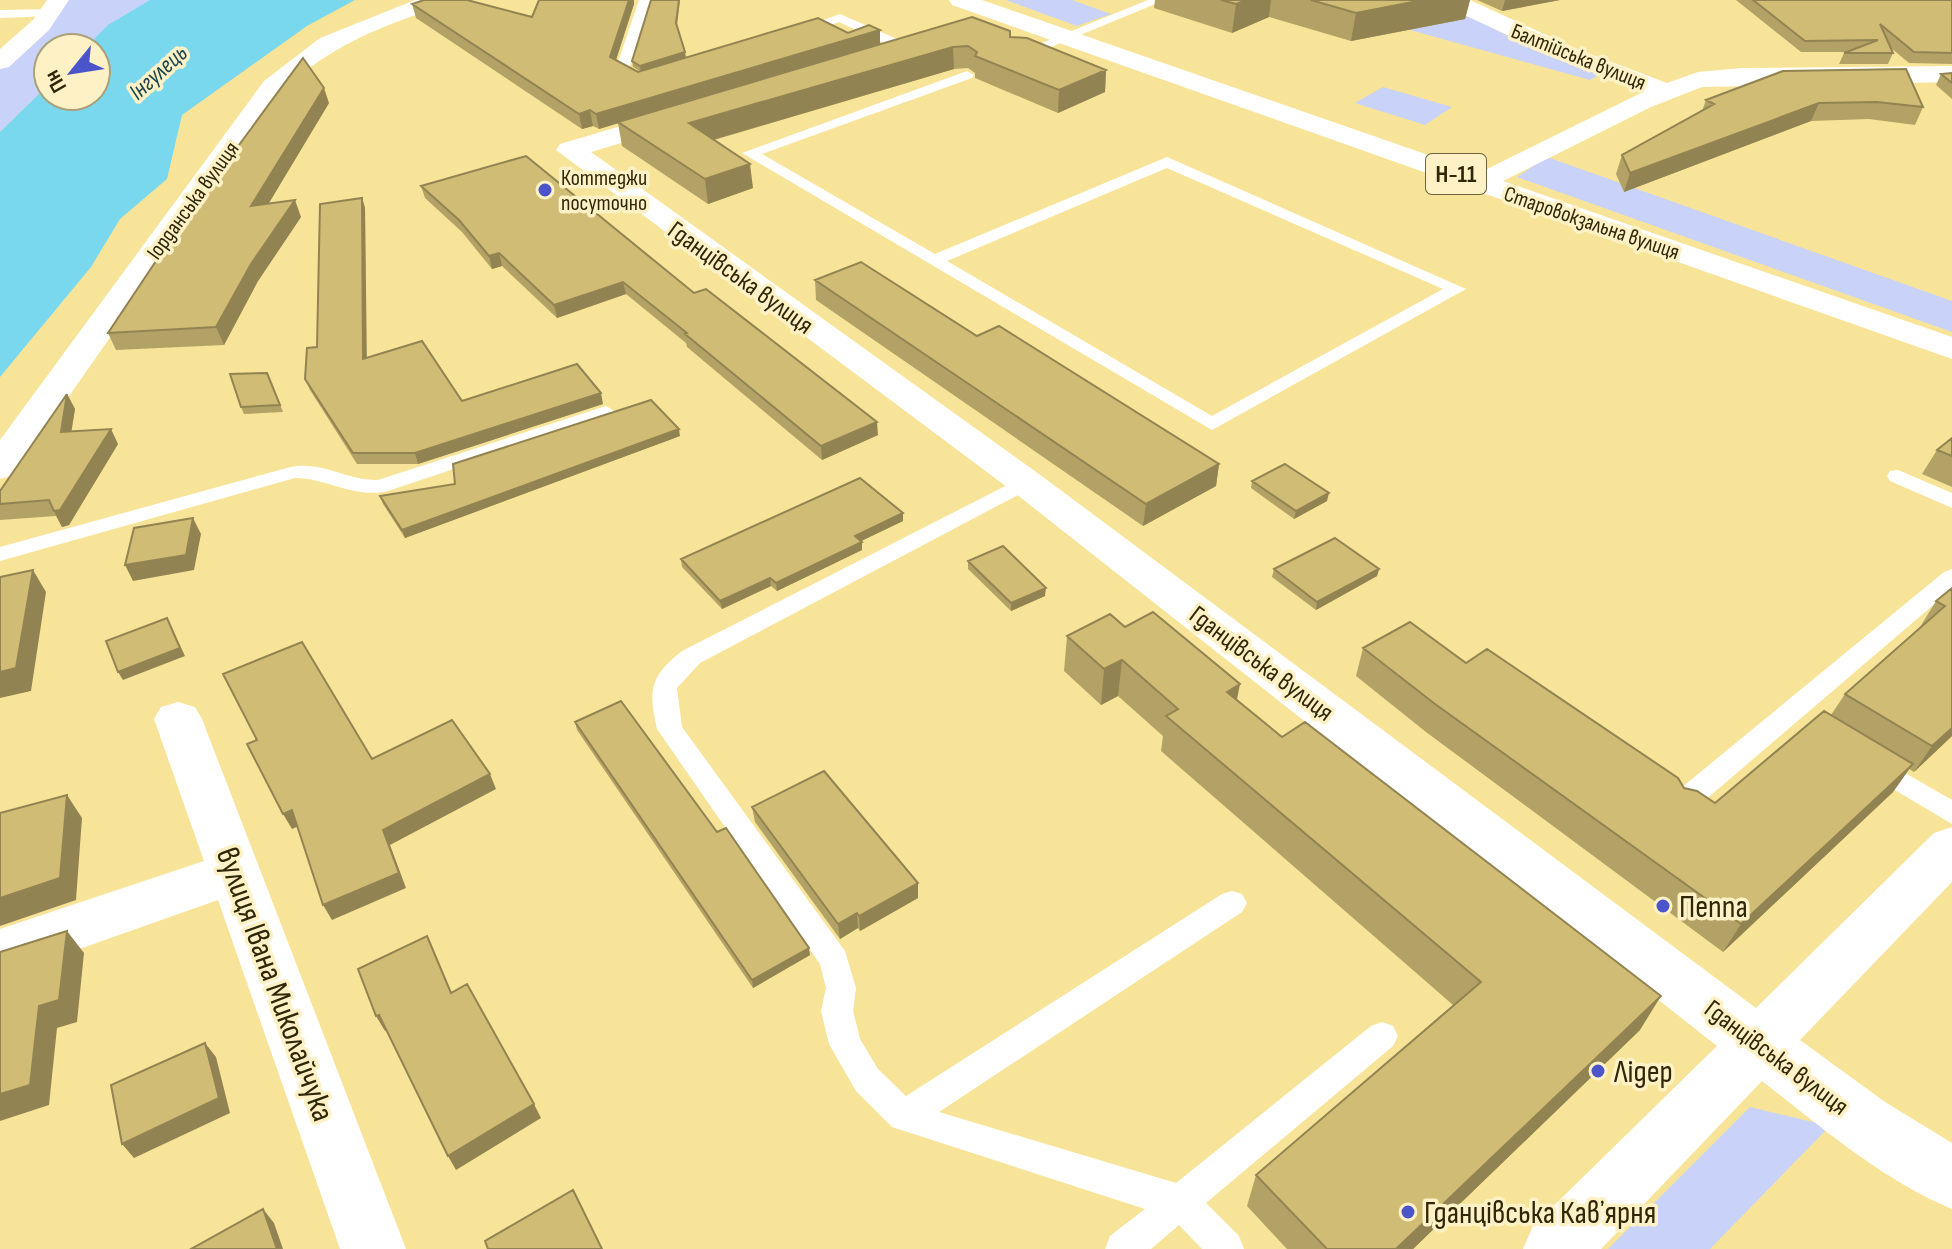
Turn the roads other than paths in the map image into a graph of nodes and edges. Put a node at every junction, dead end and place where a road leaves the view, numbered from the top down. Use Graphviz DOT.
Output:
graph roads {
  1 [pos="438,0"];
  2 [pos="645,0"];
  3 [pos="960,0"];
  4 [pos="1159,0"];
  5 [pos="1451,0"];
  6 [pos="55,6"];
  7 [pos="0,14"];
  8 [pos="1006,17"];
  9 [pos="963,30"];
  10 [pos="783,36"];
  11 [pos="1064,38"];
  12 [pos="935,39"];
  13 [pos="906,48"];
  14 [pos="1017,56"];
  15 [pos="876,57"];
  16 [pos="0,62"];
  17 [pos="1952,74"];
  18 [pos="654,75"];
  19 [pos="967,75"];
  20 [pos="1665,91"];
  21 [pos="708,108"];
  22 [pos="1481,183"];
  23 [pos="933,261"];
  24 [pos="1952,349"];
  25 [pos="606,412"];
  26 [pos="0,467"];
  27 [pos="1898,476"];
  28 [pos="1025,482"];
  29 [pos="1952,501"];
  30 [pos="0,554"];
  31 [pos="1949,585"];
  32 [pos="1790,712"];
  33 [pos="178,719"];
  34 [pos="1815,728"];
  35 [pos="1853,751"];
  36 [pos="1680,805"];
  37 [pos="1952,813"];
  38 [pos="1952,848"];
  39 [pos="235,872"];
  40 [pos="1232,903"];
  41 [pos="0,953"];
  42 [pos="1382,1036"];
  43 [pos="1759,1044"];
  44 [pos="904,1116"];
  45 [pos="1952,1178"];
  46 [pos="1181,1202"];
  47 [pos="373,1249"];
  48 [pos="1123,1249"];
  49 [pos="1226,1249"];
  50 [pos="1556,1249"];
  1 -- 26 [label="street, Іорданська вулиця"];
  2 -- 18 [label="lane"];
  3 -- 8 [label="street, Старовокзальна вулиця / Н-11"];
  4 -- 11 [label="lane"];
  5 -- 20 [label="street, Балтійська вулиця"];
  6 -- 7 [label="lane"];
  6 -- 16 [label="street"];
  8 -- 9 [label="street"];
  8 -- 11 [label="street, Старовокзальна вулиця / Н-11"];
  10 -- 13 [label="lane"];
  11 -- 14 [label="lane"];
  11 -- 22 [label="street, Старовокзальна вулиця / Н-11"];
  12 -- 13 [label="street"];
  13 -- 15 [label="street"];
  17 -- 20 [label="street"];
  19 -- 23 [label="lane"];
  20 -- 22 [label="street"];
  21 -- 28 [label="street, Гданцівська вулиця"];
  22 -- 24 [label="street, Старовокзальна вулиця / Н-11"];
  23 -- 23 [label="lane"];
  25 -- 30 [label="lane"];
  27 -- 29 [label="lane"];
  28 -- 43 [label="street, Гданцівська вулиця"];
  28 -- 44 [label="lane"];
  31 -- 32 [label="lane"];
  32 -- 34 [label="lane"];
  32 -- 36 [label="lane"];
  33 -- 39 [label="street, вулиця Івана Миколайчука"];
  35 -- 37 [label="lane"];
  38 -- 43 [label="street"];
  39 -- 41 [label="street"];
  39 -- 47 [label="street, вулиця Івана Миколайчука"];
  40 -- 44 [label="lane"];
  42 -- 46 [label="lane"];
  43 -- 45 [label="street, Гданцівська вулиця"];
  43 -- 50 [label="street"];
  44 -- 46 [label="lane"];
  46 -- 48 [label="lane"];
  46 -- 49 [label="lane"];
}
